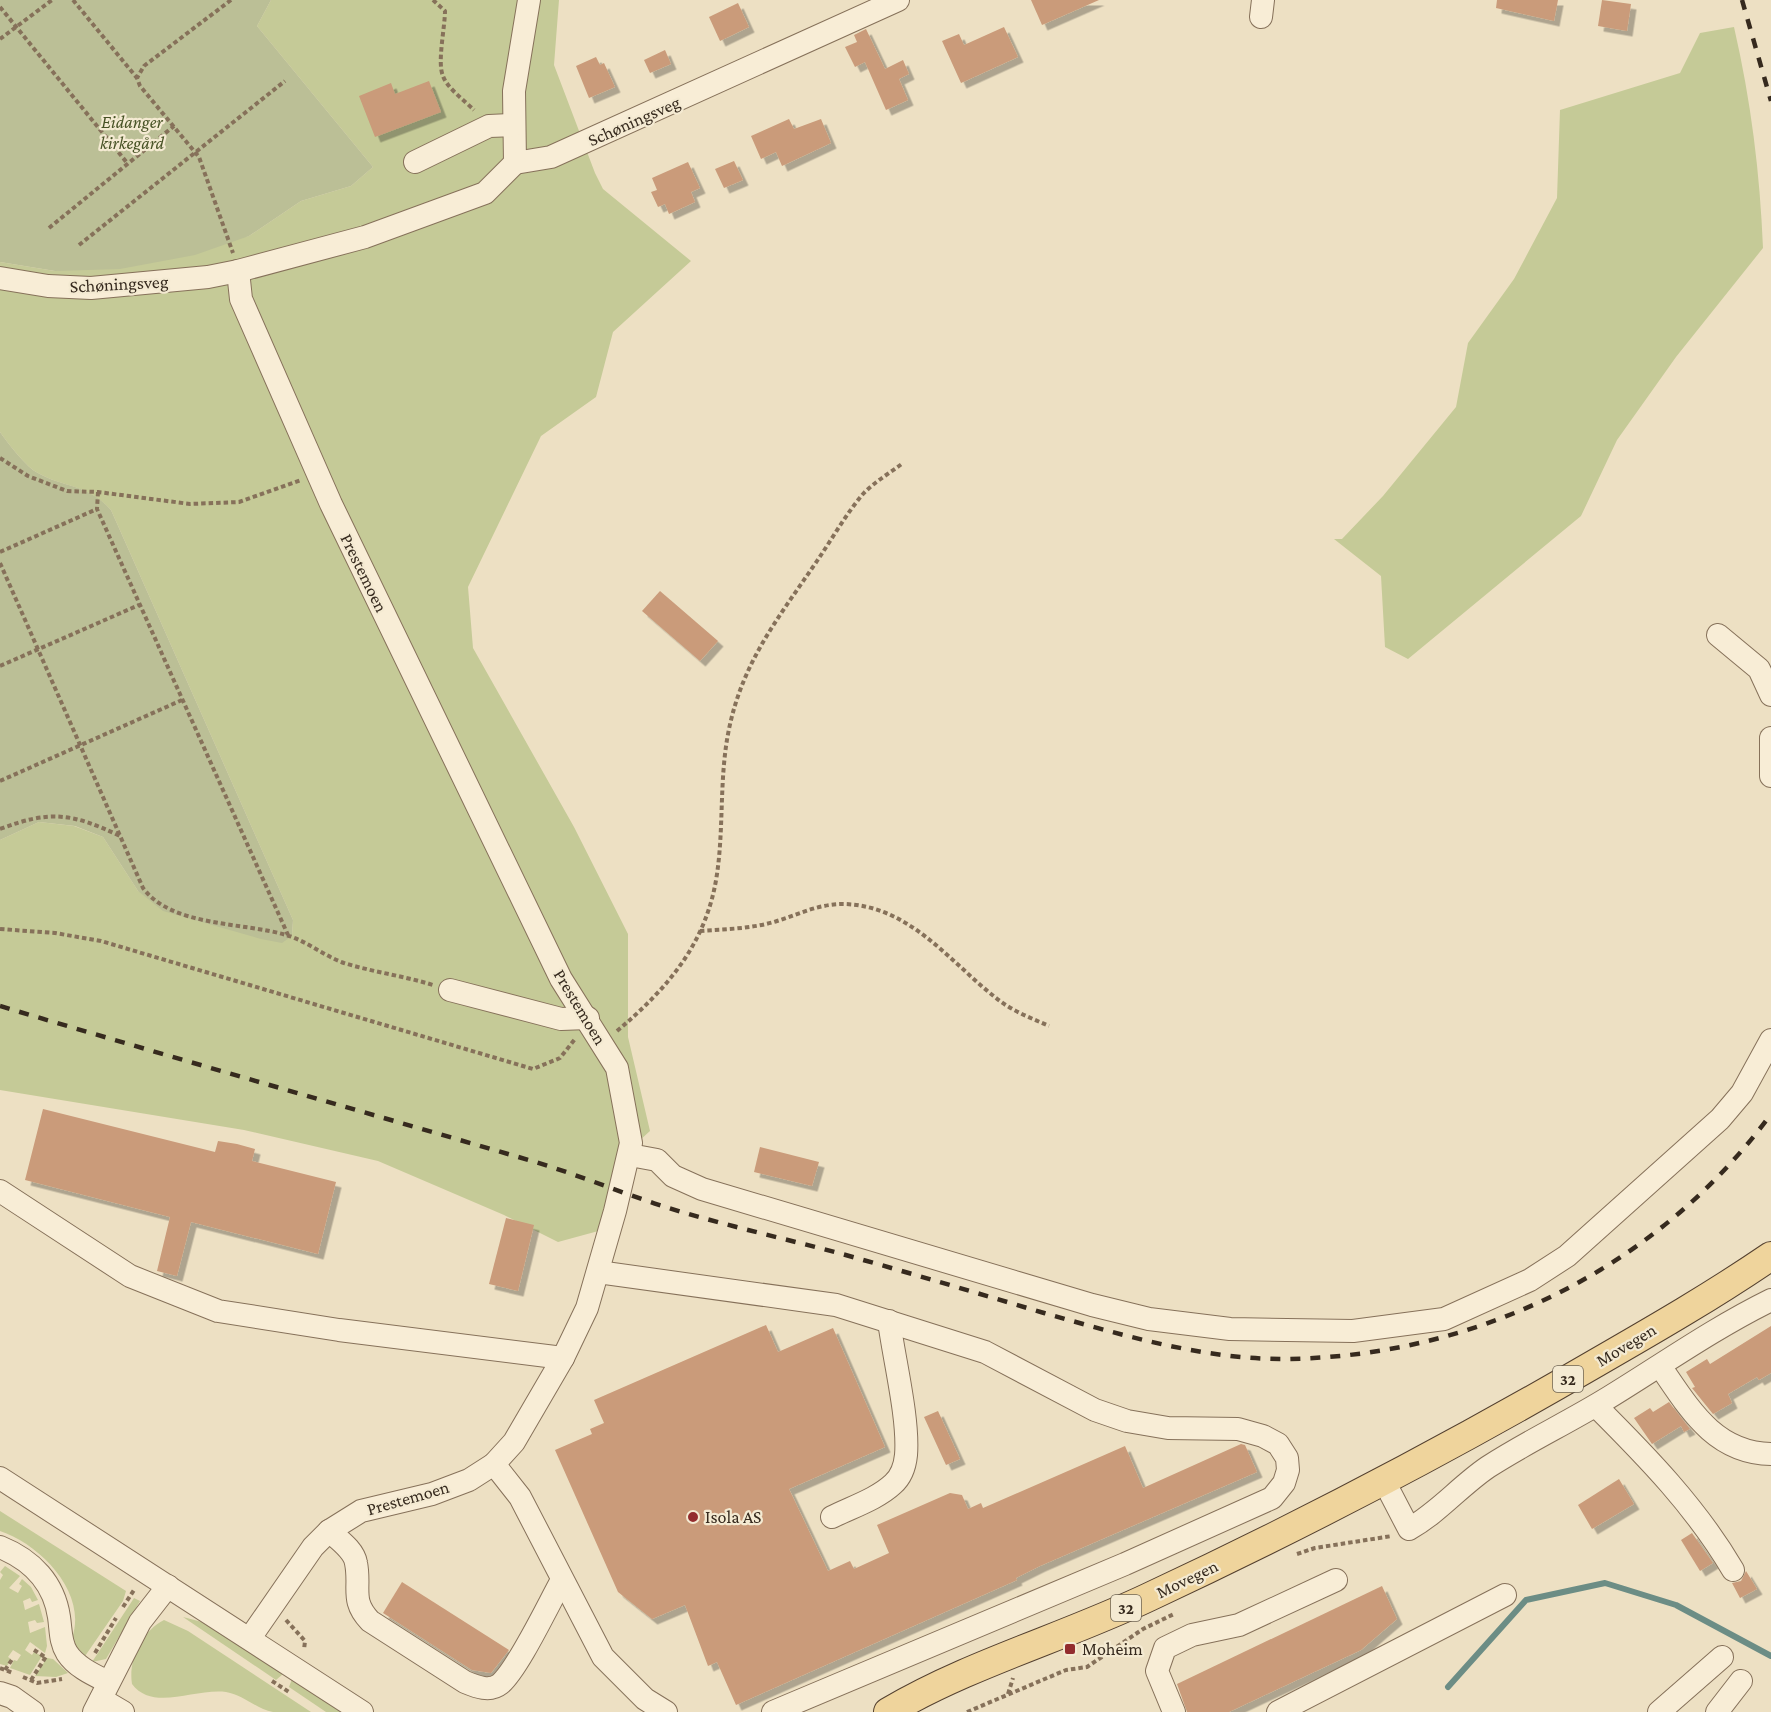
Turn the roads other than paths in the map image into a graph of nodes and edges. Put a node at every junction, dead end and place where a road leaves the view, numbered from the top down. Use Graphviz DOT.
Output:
graph roads {
  1 [pos="529,0"];
  2 [pos="898,0"];
  3 [pos="513,124"];
  4 [pos="415,162"];
  5 [pos="515,163"];
  6 [pos="238,271"];
  7 [pos="0,278"];
  8 [pos="1718,635"];
  9 [pos="1771,695"];
  10 [pos="1771,738"];
  11 [pos="1771,776"];
  12 [pos="450,990"];
  13 [pos="588,1018"];
  14 [pos="1771,1040"];
  15 [pos="630,1155"];
  16 [pos="0,1191"];
  17 [pos="1771,1256"];
  18 [pos="598,1272"];
  19 [pos="1771,1300"];
  20 [pos="889,1322"];
  21 [pos="563,1358"];
  22 [pos="1660,1366"];
  23 [pos="1596,1406"];
  24 [pos="1770,1454"];
  25 [pos="494,1464"];
  26 [pos="0,1478"];
  27 [pos="1384,1481"];
  28 [pos="832,1517"];
  29 [pos="329,1531"];
  30 [pos="0,1547"];
  31 [pos="1733,1570"];
  32 [pos="562,1580"];
  33 [pos="1336,1580"];
  34 [pos="168,1586"];
  35 [pos="1505,1595"];
  36 [pos="250,1638"];
  37 [pos="1722,1657"];
  38 [pos="1742,1681"];
  39 [pos="0,1693"];
  40 [pos="101,1698"];
  41 [pos="33,1712"];
  42 [pos="123,1712"];
  43 [pos="362,1712"];
  44 [pos="666,1712"];
  45 [pos="773,1712"];
  46 [pos="888,1712"];
  47 [pos="1174,1712"];
  48 [pos="1278,1712"];
  49 [pos="1659,1712"];
  50 [pos="1717,1712"];
  1 -- 3 [label="street"];
  2 -- 5 [label="street, Schøningsveg"];
  3 -- 4 [label="street"];
  3 -- 5 [label="street"];
  5 -- 6 [label="street, Schøningsveg"];
  6 -- 7 [label="street, Schøningsveg"];
  6 -- 13 [label="street, Prestemoen"];
  8 -- 9 [label="street"];
  10 -- 11 [label="street"];
  12 -- 13 [label="street"];
  13 -- 15 [label="street, Prestemoen"];
  14 -- 15 [label="street"];
  15 -- 18 [label="street, Prestemoen"];
  16 -- 21 [label="street"];
  17 -- 27 [label="main road, Movegen / 32"];
  18 -- 20 [label="street"];
  18 -- 21 [label="street, Prestemoen"];
  19 -- 22 [label="street, Movegen"];
  20 -- 28 [label="street"];
  20 -- 45 [label="street"];
  21 -- 25 [label="street, Prestemoen"];
  22 -- 23 [label="street, Movegen"];
  22 -- 24 [label="street"];
  23 -- 27 [label="street, Movegen"];
  23 -- 31 [label="street"];
  25 -- 29 [label="street, Prestemoen"];
  25 -- 32 [label="street"];
  26 -- 34 [label="street"];
  27 -- 46 [label="main road, Movegen / 32"];
  29 -- 32 [label="street"];
  29 -- 36 [label="street, Prestemoen"];
  30 -- 40 [label="street"];
  32 -- 44 [label="street"];
  33 -- 47 [label="street"];
  34 -- 36 [label="street"];
  34 -- 40 [label="street"];
  35 -- 48 [label="street"];
  36 -- 43 [label="street"];
  37 -- 49 [label="street"];
  38 -- 50 [label="street"];
  39 -- 41 [label="street"];
  40 -- 42 [label="street"];
}
